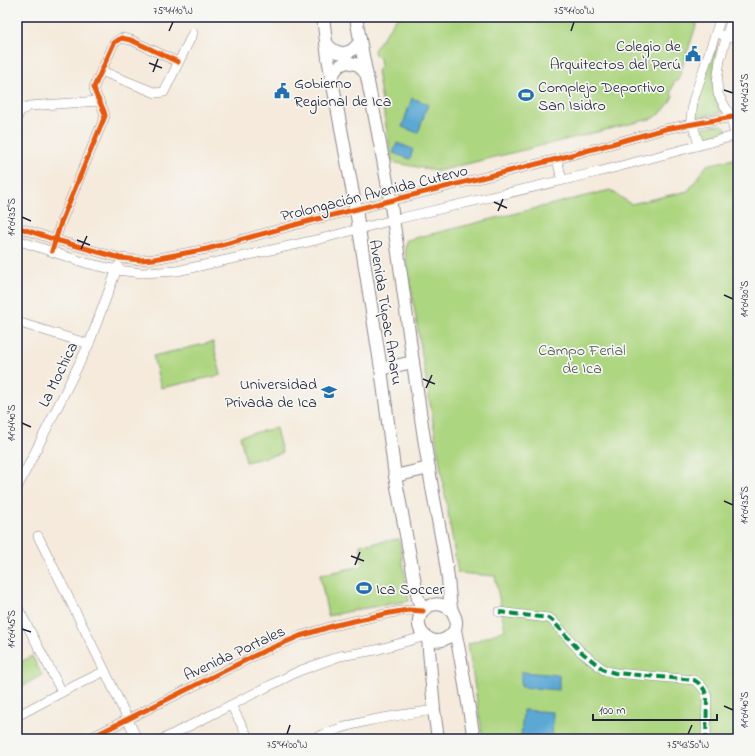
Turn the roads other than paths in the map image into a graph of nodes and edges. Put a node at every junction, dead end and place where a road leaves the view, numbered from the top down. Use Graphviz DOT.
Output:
graph roads {
  1 [pos="323,17"];
  2 [pos="356,17"];
  3 [pos="722,17"];
  4 [pos="732,17"];
  5 [pos="193,32"];
  6 [pos="716,32"];
  7 [pos="726,37"];
  8 [pos="738,38"];
  9 [pos="360,41"];
  10 [pos="326,44"];
  11 [pos="178,62"];
  12 [pos="101,71"];
  13 [pos="366,74"];
  14 [pos="332,78"];
  15 [pos="99,101"];
  16 [pos="734,116"];
  17 [pos="17,118"];
  18 [pos="692,124"];
  19 [pos="737,135"];
  20 [pos="698,144"];
  21 [pos="558,159"];
  22 [pos="562,180"];
  23 [pos="390,201"];
  24 [pos="356,210"];
  25 [pos="393,220"];
  26 [pos="17,227"];
  27 [pos="358,228"];
  28 [pos="17,240"];
  29 [pos="56,240"];
  30 [pos="52,251"];
  31 [pos="175,255"];
  32 [pos="120,258"];
  33 [pos="117,270"];
  34 [pos="177,271"];
  35 [pos="18,325"];
  36 [pos="89,344"];
  37 [pos="413,362"];
  38 [pos="381,369"];
  39 [pos="429,468"];
  40 [pos="395,476"];
  41 [pos="17,488"];
  42 [pos="38,536"];
  43 [pos="17,606"];
  44 [pos="452,610"];
  45 [pos="423,611"];
  46 [pos="499,612"];
  47 [pos="455,630"];
  48 [pos="427,637"];
  49 [pos="105,671"];
  50 [pos="62,692"];
  51 [pos="231,706"];
  52 [pos="434,710"];
  53 [pos="17,716"];
  54 [pos="129,719"];
  55 [pos="88,739"];
  56 [pos="138,739"];
  57 [pos="163,739"];
  58 [pos="249,739"];
  59 [pos="313,739"];
  60 [pos="438,739"];
  61 [pos="474,739"];
  62 [pos="706,739"];
  1 -- 10 [label="main road, Avenida Túpac Amaru"];
  2 -- 9 [label="main road, Avenida Túpac Amaru"];
  3 -- 6 [label="street"];
  4 -- 7 [label="street"];
  5 -- 11 [label="street"];
  6 -- 7 [label="street"];
  6 -- 18 [label="street"];
  7 -- 8 [label="street"];
  7 -- 16 [label="street"];
  9 -- 10 [label="main road"];
  9 -- 13 [label="main road, Avenida Túpac Amaru"];
  10 -- 14 [label="main road, Avenida Túpac Amaru"];
  11 -- 12 [label="street"];
  11 -- 12 [label="street"];
  12 -- 15 [label="street"];
  13 -- 14 [label="main road"];
  13 -- 23 [label="main road, Avenida Túpac Amaru"];
  14 -- 24 [label="main road, Avenida Túpac Amaru"];
  15 -- 17 [label="street"];
  15 -- 29 [label="street"];
  16 -- 18 [label="street, Prolongación Avenida Cutervo"];
  16 -- 19 [label="street"];
  18 -- 20 [label="street"];
  18 -- 21 [label="street, Prolongación Avenida Cutervo"];
  19 -- 20 [label="street, Prolongación Avenida Cutervo"];
  20 -- 22 [label="street, Prolongación Avenida Cutervo"];
  21 -- 22 [label="street"];
  21 -- 23 [label="street, Prolongación Avenida Cutervo"];
  22 -- 25 [label="street, Prolongación Avenida Cutervo"];
  23 -- 24 [label="street, Prolongación Avenida Cutervo"];
  23 -- 25 [label="main road, Avenida Túpac Amaru"];
  24 -- 27 [label="main road, Avenida Túpac Amaru"];
  24 -- 31 [label="street, Prolongación Avenida Cutervo"];
  25 -- 27 [label="street, Prolongación Avenida Cutervo"];
  25 -- 37 [label="main road, Avenida Túpac Amaru"];
  26 -- 29 [label="street, Prolongación Avenida Cutervo"];
  27 -- 34 [label="street, Prolongación Avenida Cutervo"];
  27 -- 38 [label="main road, Avenida Túpac Amaru"];
  28 -- 30 [label="street, Prolongación Avenida Cutervo"];
  29 -- 30 [label="street"];
  29 -- 32 [label="street, Prolongación Avenida Cutervo"];
  30 -- 33 [label="street, Prolongación Avenida Cutervo"];
  31 -- 32 [label="street, Prolongación Avenida Cutervo"];
  31 -- 34 [label="street"];
  32 -- 33 [label="street, La Mochica"];
  33 -- 34 [label="street, Prolongación Avenida Cutervo"];
  33 -- 36 [label="street, La Mochica"];
  35 -- 36 [label="street"];
  36 -- 41 [label="street, La Mochica"];
  37 -- 38 [label="main road"];
  37 -- 39 [label="main road, Avenida Túpac Amaru"];
  38 -- 40 [label="main road, Avenida Túpac Amaru"];
  39 -- 40 [label="main road"];
  39 -- 44 [label="main road, Avenida Túpac Amaru"];
  40 -- 45 [label="main road, Avenida Túpac Amaru"];
  42 -- 49 [label="street"];
  43 -- 50 [label="street"];
  44 -- 45 [label="main road"];
  44 -- 47 [label="main road"];
  45 -- 48 [label="main road"];
  45 -- 54 [label="street, Avenida Portales"];
  46 -- 62 [label="street"];
  47 -- 48 [label="main road"];
  47 -- 61 [label="main road"];
  48 -- 51 [label="street"];
  48 -- 52 [label="main road"];
  49 -- 50 [label="street"];
  49 -- 54 [label="street"];
  50 -- 53 [label="street"];
  51 -- 57 [label="street"];
  51 -- 58 [label="street"];
  52 -- 59 [label="street"];
  52 -- 60 [label="main road"];
  54 -- 55 [label="street, Avenida Portales"];
  54 -- 56 [label="street"];
}
